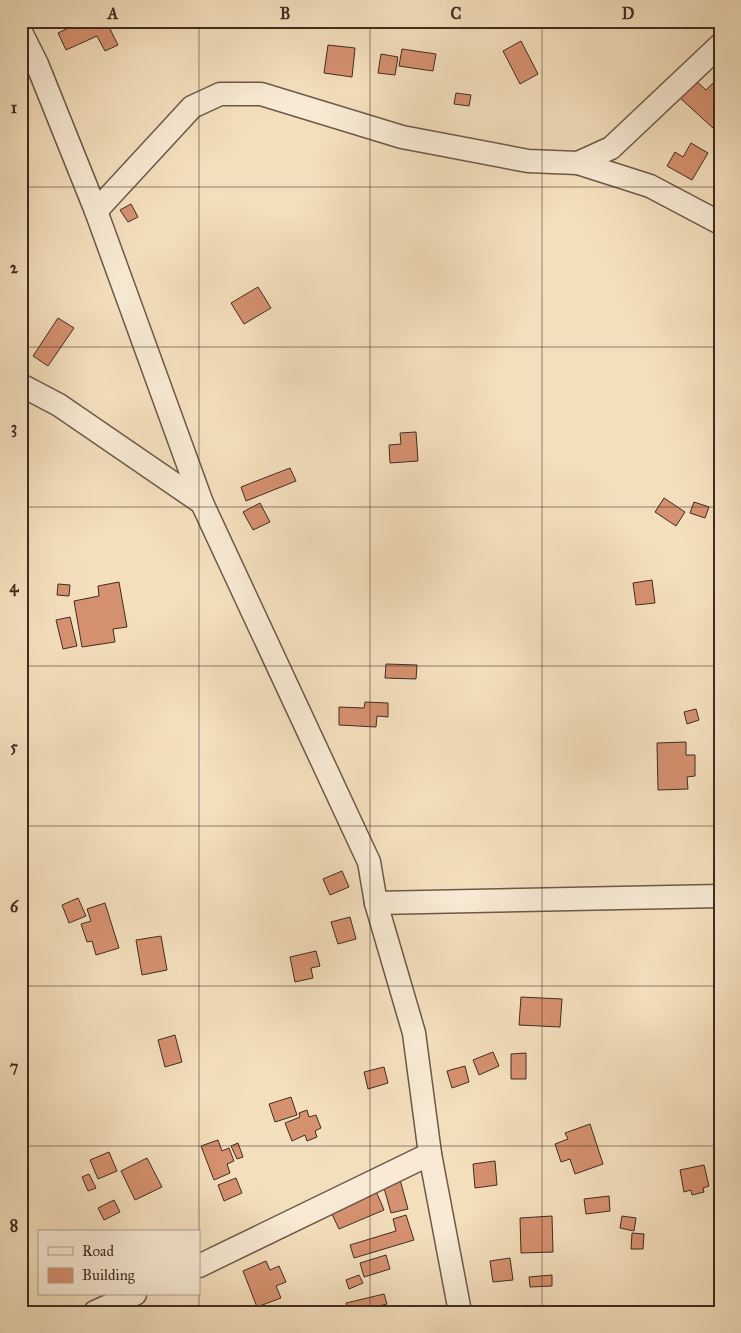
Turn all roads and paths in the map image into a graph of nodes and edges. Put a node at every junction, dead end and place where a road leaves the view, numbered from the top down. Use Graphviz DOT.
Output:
graph roads {
  1 [pos="21,32"];
  2 [pos="720,45"];
  3 [pos="578,163"];
  4 [pos="96,211"];
  5 [pos="720,223"];
  6 [pos="21,385"];
  7 [pos="202,503"];
  8 [pos="720,896"];
  9 [pos="376,903"];
  10 [pos="430,1154"];
  11 [pos="200,1266"];
  12 [pos="131,1296"];
  13 [pos="95,1312"];
  14 [pos="460,1312"];
  1 -- 4 [label="street"];
  2 -- 3 [label="street"];
  3 -- 4 [label="street"];
  3 -- 5 [label="street"];
  4 -- 7 [label="street"];
  6 -- 7 [label="street"];
  7 -- 9 [label="street"];
  8 -- 9 [label="street"];
  9 -- 10 [label="street"];
  10 -- 11 [label="street"];
  10 -- 14 [label="street"];
  12 -- 13 [label="street"];
}
